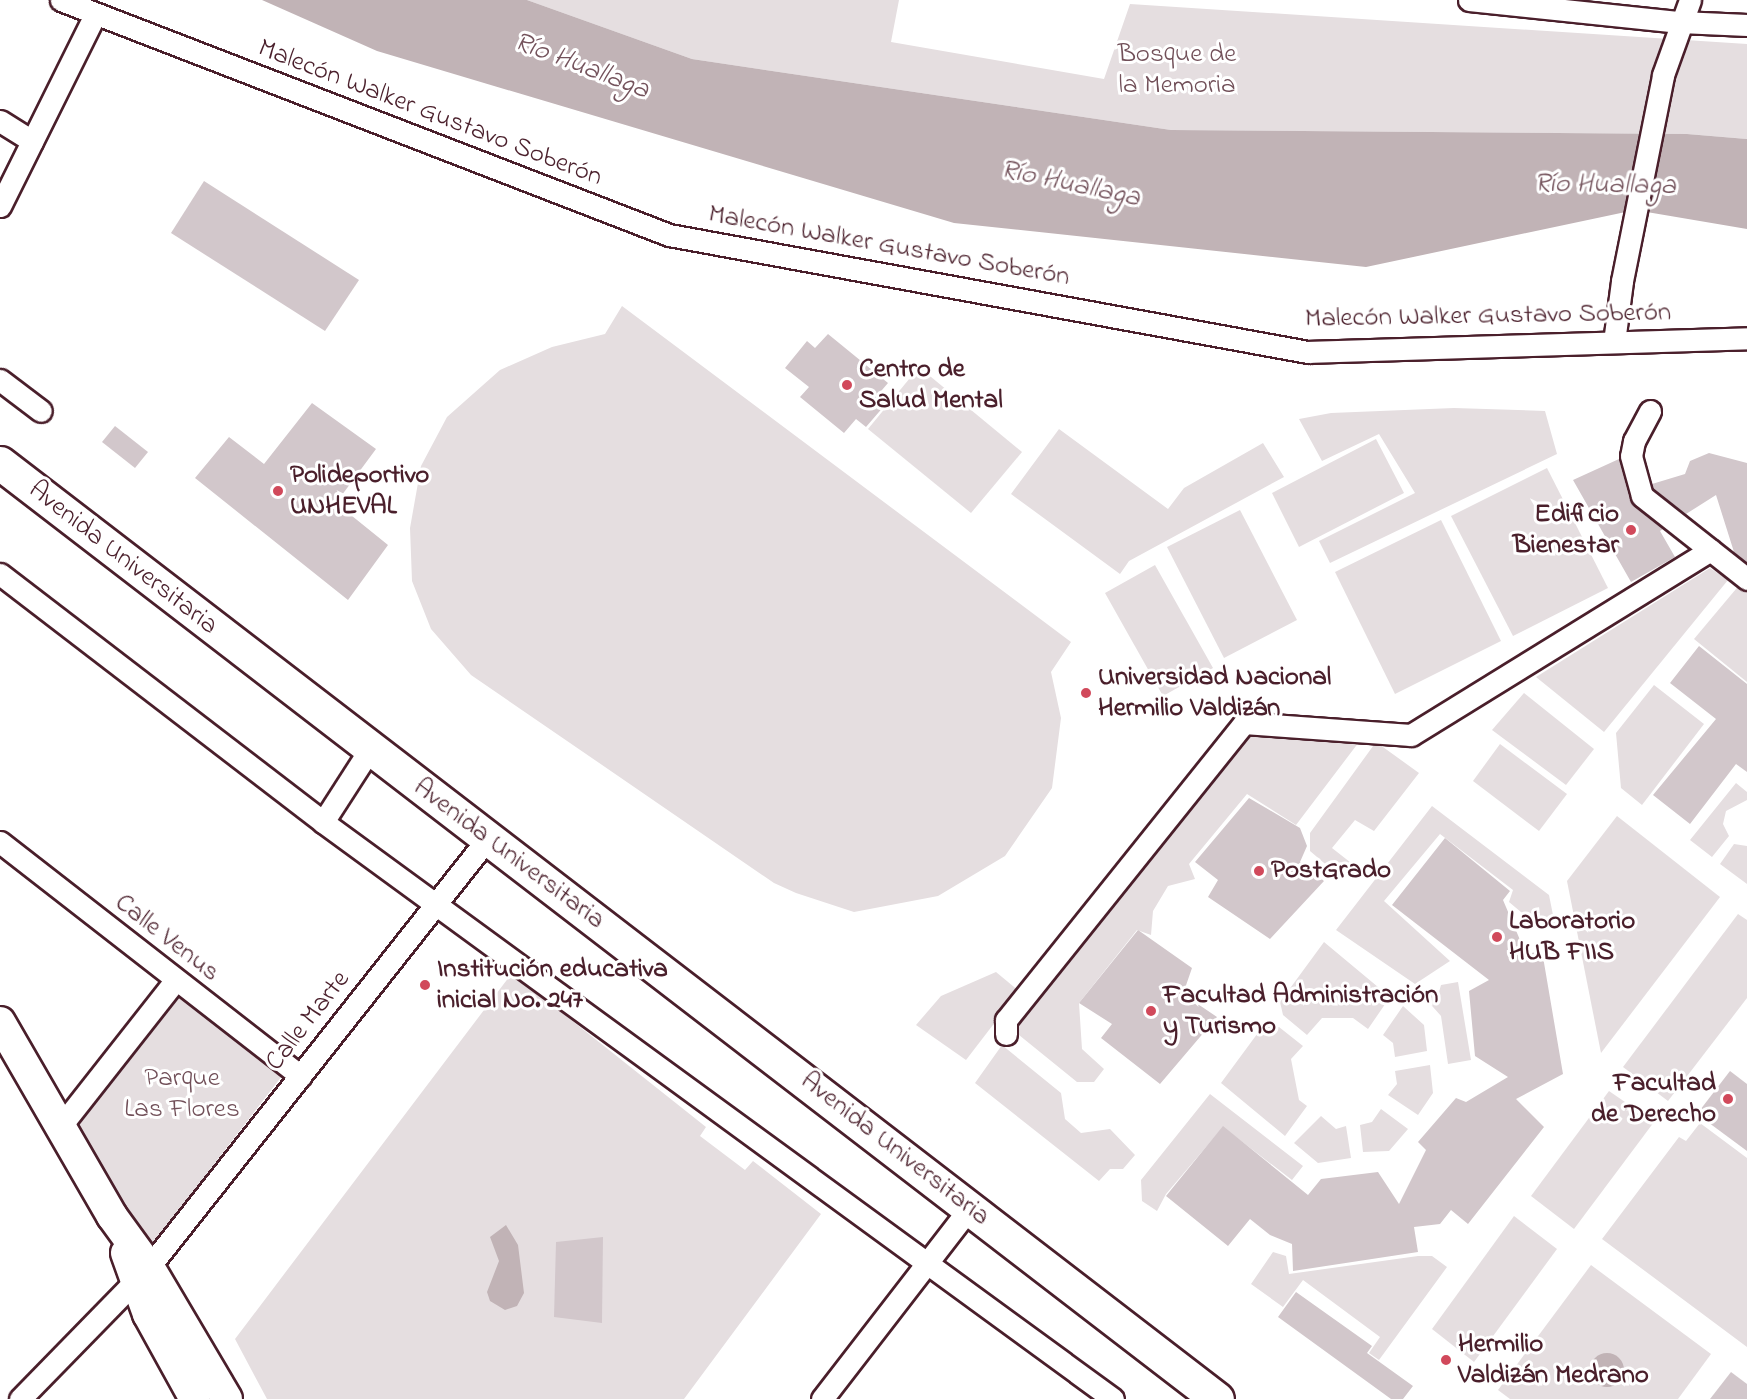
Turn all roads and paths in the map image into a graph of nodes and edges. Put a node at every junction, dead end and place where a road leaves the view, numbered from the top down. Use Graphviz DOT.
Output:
graph roads {
  1 [pos="61,0"];
  2 [pos="1469,0"];
  3 [pos="1690,0"];
  4 [pos="95,15"];
  5 [pos="1680,22"];
  6 [pos="1747,25"];
  7 [pos="0,121"];
  8 [pos="32,141"];
  9 [pos="0,206"];
  10 [pos="1747,338"];
  11 [pos="1614,342"];
  12 [pos="0,380"];
  13 [pos="41,411"];
  14 [pos="1650,411"];
  15 [pos="0,463"];
  16 [pos="1710,550"];
  17 [pos="0,574"];
  18 [pos="1747,579"];
  19 [pos="370,749"];
  20 [pos="323,822"];
  21 [pos="488,838"];
  22 [pos="0,842"];
  23 [pos="435,905"];
  24 [pos="175,981"];
  25 [pos="0,1022"];
  26 [pos="1006,1034"];
  27 [pos="301,1076"];
  28 [pos="60,1126"];
  29 [pos="971,1206"];
  30 [pos="925,1264"];
  31 [pos="142,1274"];
  32 [pos="20,1399"];
  33 [pos="195,1399"];
  34 [pos="227,1399"];
  35 [pos="822,1399"];
  36 [pos="1113,1399"];
  37 [pos="1217,1399"];
  1 -- 4 [label="street, Malecón Walker Gustavo Soberón"];
  2 -- 5 [label="street"];
  3 -- 5 [label="street"];
  4 -- 8 [label="street"];
  4 -- 11 [label="street, Malecón Walker Gustavo Soberón"];
  5 -- 6 [label="street"];
  5 -- 11 [label="street"];
  7 -- 8 [label="street"];
  8 -- 9 [label="street"];
  10 -- 11 [label="street, Malecón Walker Gustavo Soberón"];
  12 -- 13 [label="street"];
  14 -- 16 [label="street"];
  15 -- 19 [label="highway, Avenida Universitaria"];
  16 -- 18 [label="street"];
  16 -- 26 [label="street"];
  17 -- 20 [label="street"];
  19 -- 20 [label="street"];
  19 -- 21 [label="highway, Avenida Universitaria"];
  20 -- 23 [label="street"];
  21 -- 23 [label="street, Calle Marte"];
  21 -- 29 [label="highway, Avenida Universitaria"];
  22 -- 24 [label="street, Calle Venus"];
  23 -- 27 [label="street, Calle Marte"];
  23 -- 30 [label="street"];
  24 -- 27 [label="street, Calle Venus"];
  24 -- 28 [label="street"];
  25 -- 28 [label="street"];
  27 -- 31 [label="street, Calle Marte"];
  28 -- 31 [label="street"];
  29 -- 30 [label="street"];
  29 -- 37 [label="highway, Avenida Universitaria"];
  30 -- 35 [label="street"];
  30 -- 36 [label="street"];
  31 -- 32 [label="street, Calle Marte"];
  31 -- 33 [label="street"];
  31 -- 34 [label="street"];
}
